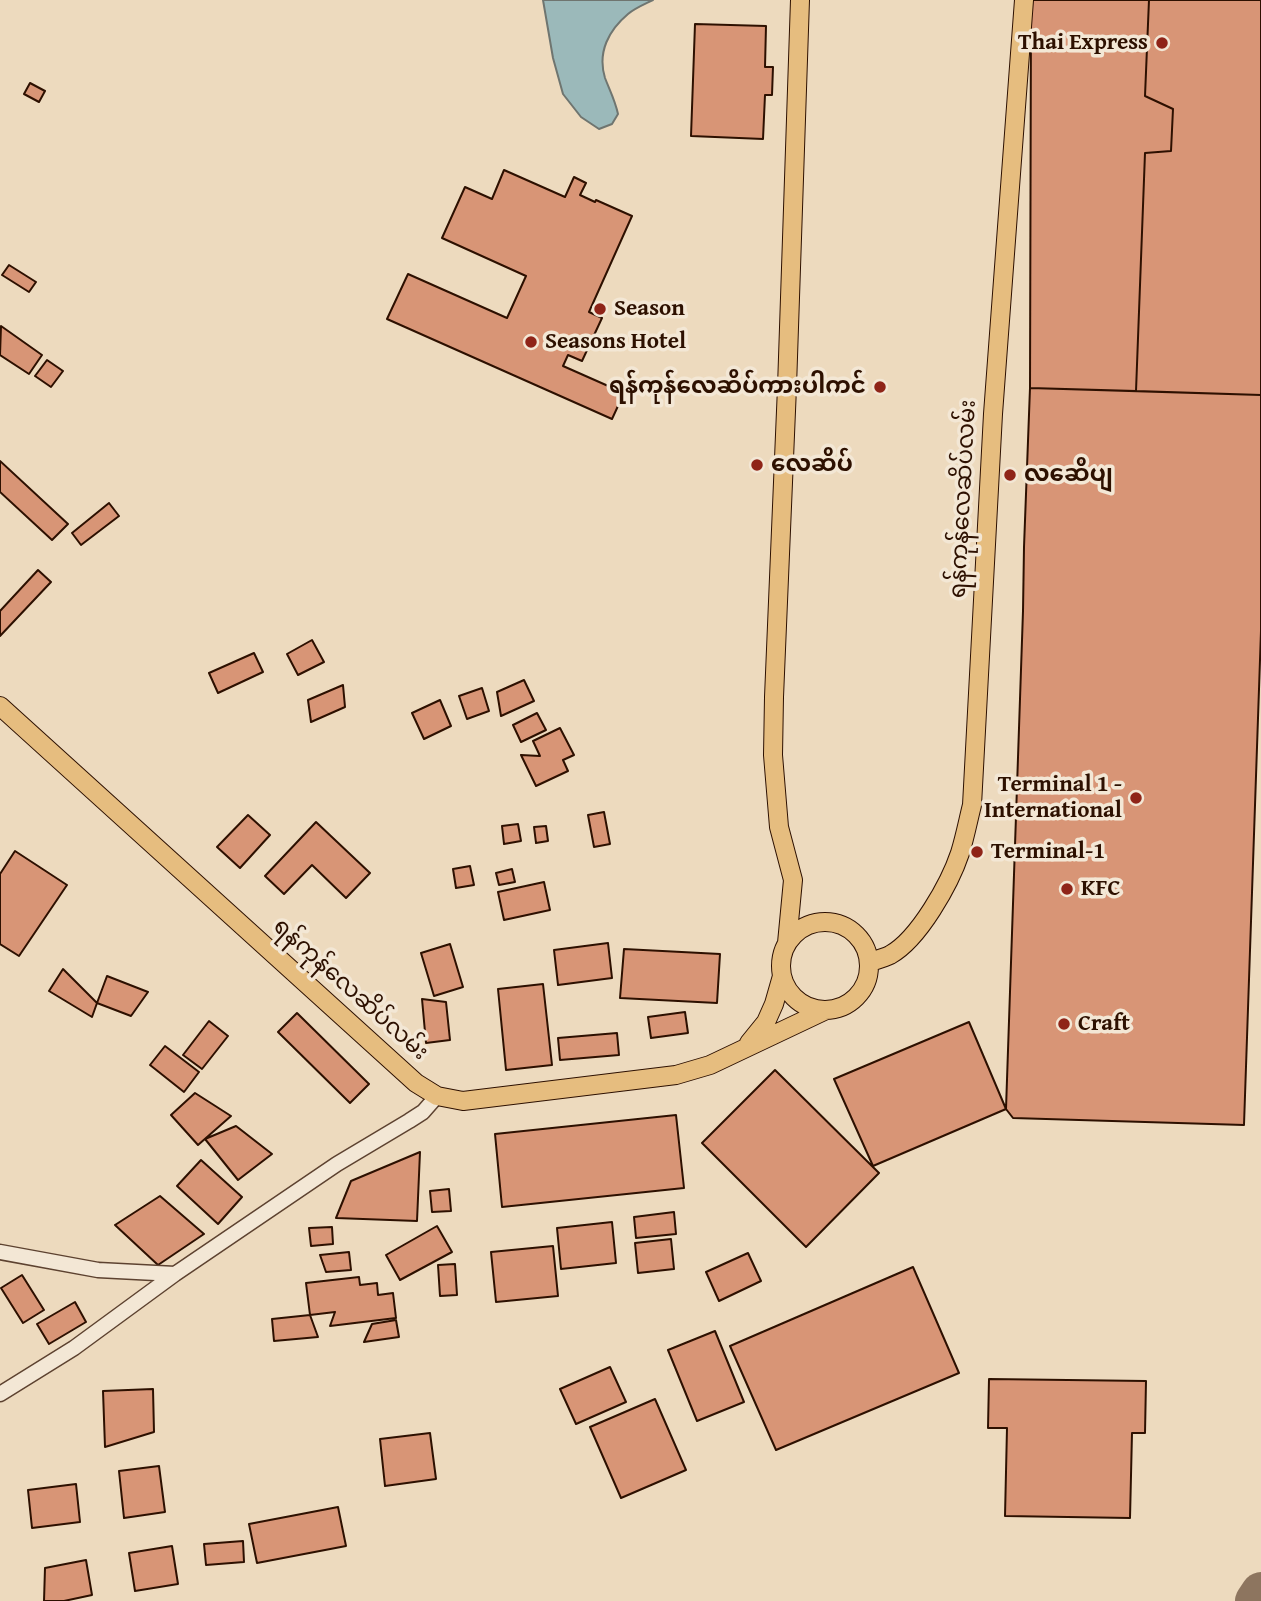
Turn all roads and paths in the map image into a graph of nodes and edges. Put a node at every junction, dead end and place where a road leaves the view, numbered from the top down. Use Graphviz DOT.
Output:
graph roads {
  1 [pos="800,0"];
  2 [pos="1024,0"];
  3 [pos="0,706"];
  4 [pos="787,943"];
  5 [pos="870,962"];
  6 [pos="782,976"];
  7 [pos="824,1011"];
  8 [pos="744,1049"];
  9 [pos="437,1096"];
  10 [pos="0,1252"];
  11 [pos="175,1274"];
  12 [pos="0,1394"];
  1 -- 4 [label="main road"];
  2 -- 5 [label="main road, ရန်ကုန်လေဆိပ်လမ်း"];
  3 -- 9 [label="main road, ရန်ကုန်လေဆိပ်လမ်း"];
  4 -- 5 [label="main road"];
  4 -- 6 [label="main road"];
  5 -- 7 [label="main road"];
  6 -- 7 [label="main road"];
  6 -- 8 [label="main road, ရန်ကုန်လေဆိပ်လမ်း"];
  7 -- 8 [label="main road, ရန်ကုန်လေဆိပ်လမ်း"];
  8 -- 9 [label="main road, ရန်ကုန်လေဆိပ်လမ်း"];
  9 -- 11 [label="street"];
  10 -- 11 [label="street"];
  11 -- 12 [label="street"];
}
